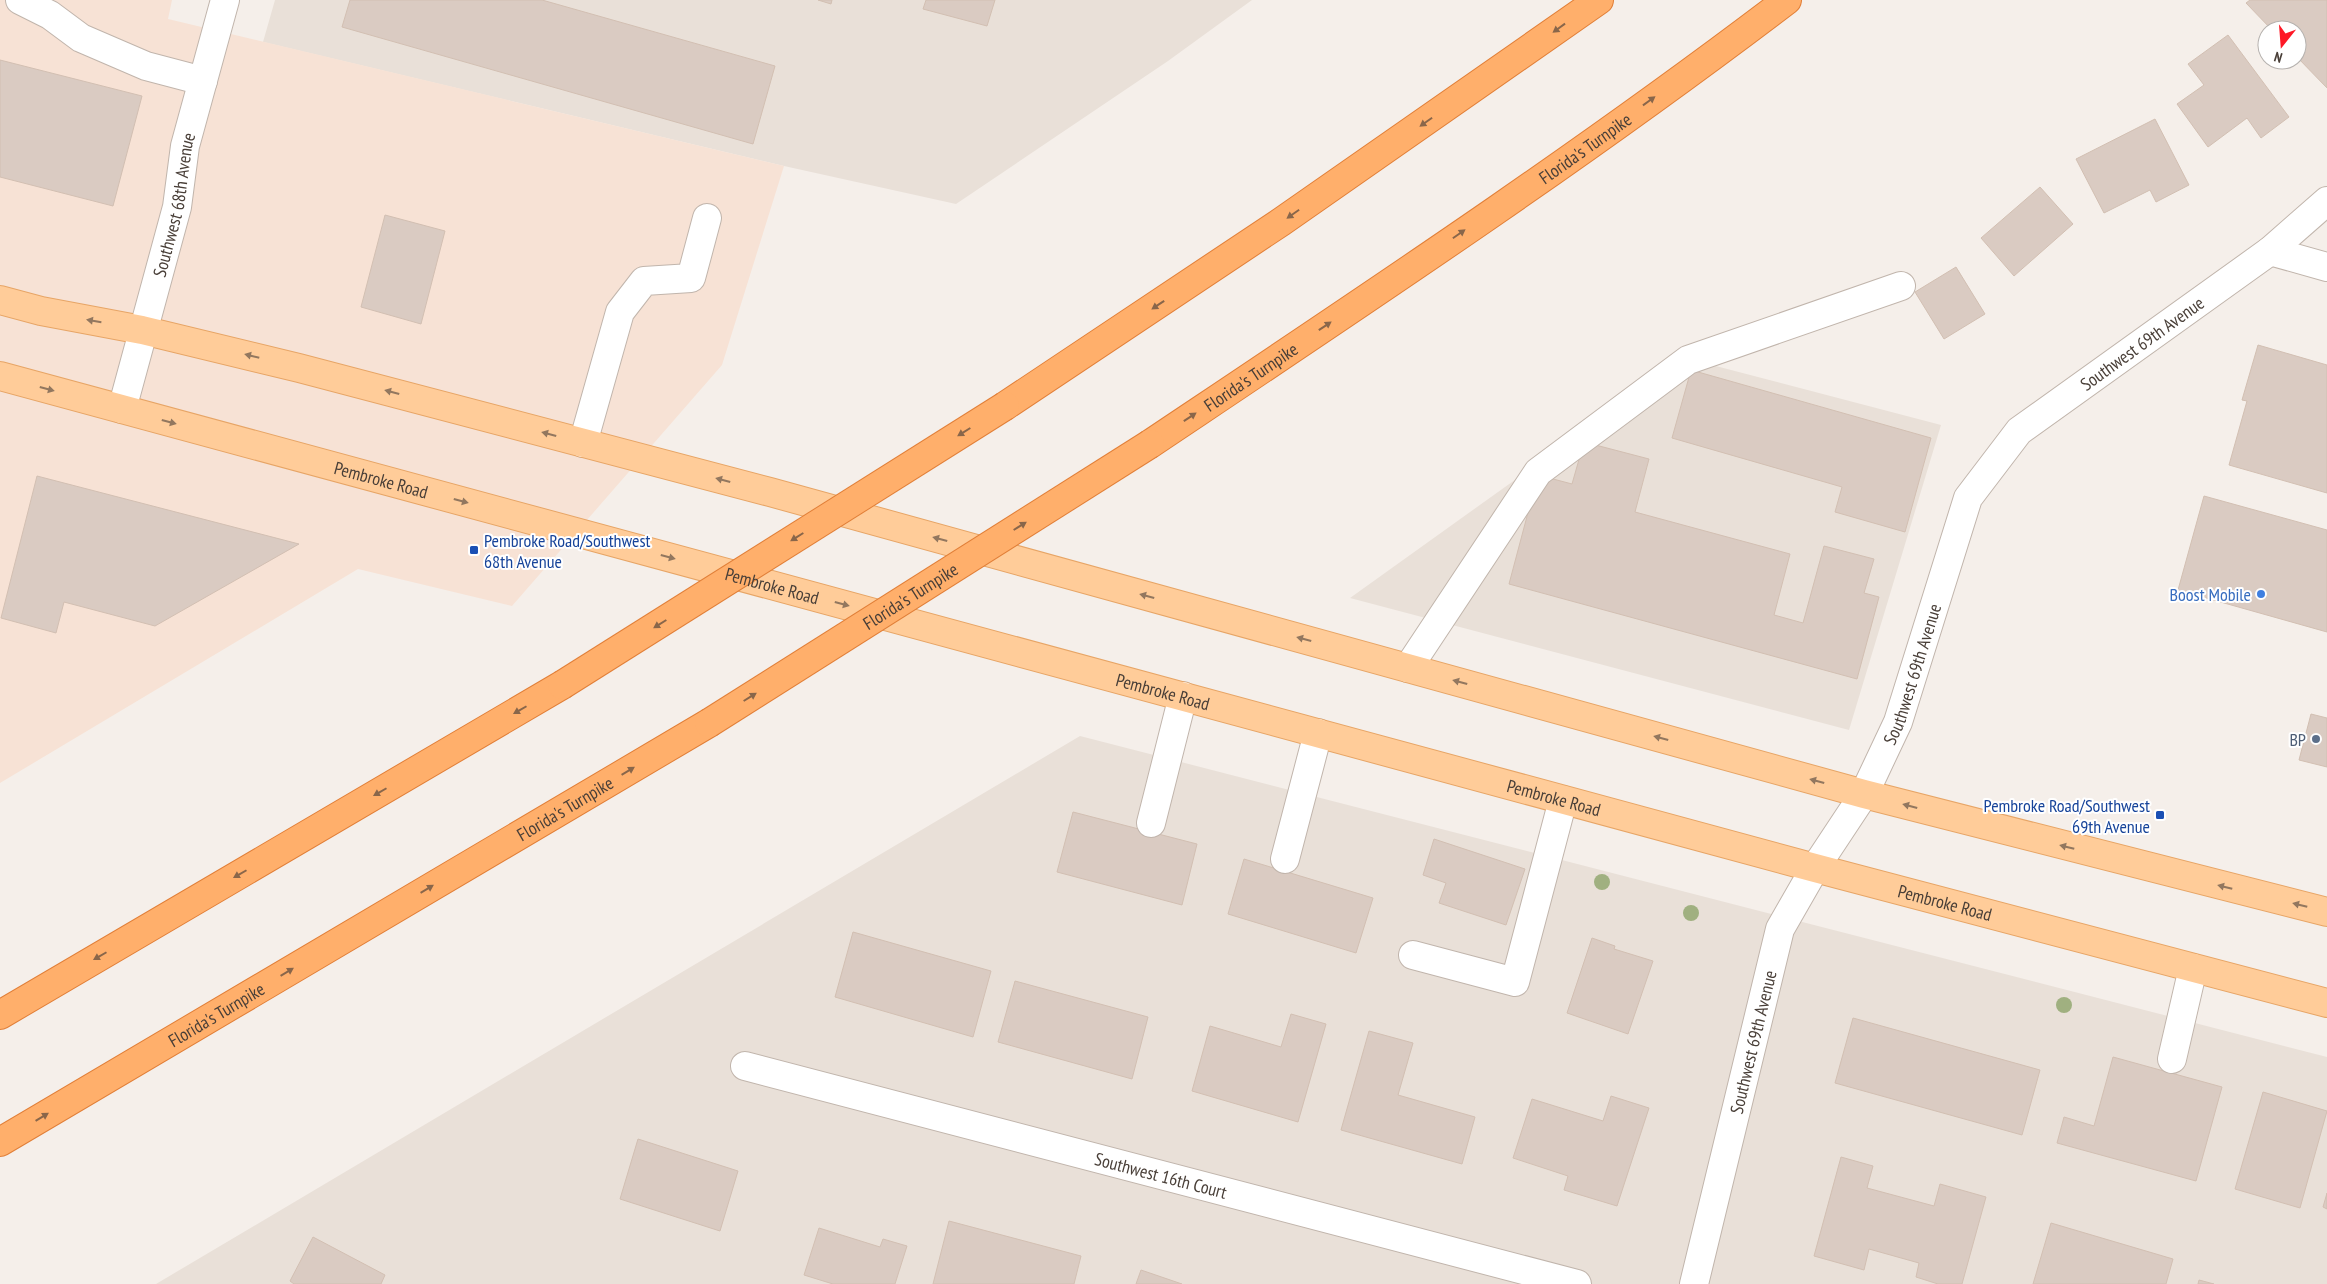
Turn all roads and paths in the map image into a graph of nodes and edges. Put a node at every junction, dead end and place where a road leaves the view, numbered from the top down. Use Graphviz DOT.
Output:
graph roads {
  1 [pos="20,0"];
  2 [pos="226,0"];
  3 [pos="1599,0"];
  4 [pos="1787,0"];
  5 [pos="202,81"];
  6 [pos="2327,201"];
  7 [pos="707,218"];
  8 [pos="2270,251"];
  9 [pos="2327,267"];
  10 [pos="1901,286"];
  11 [pos="0,300"];
  12 [pos="142,330"];
  13 [pos="0,376"];
  14 [pos="122,409"];
  15 [pos="583,443"];
  16 [pos="1408,668"];
  17 [pos="1183,696"];
  18 [pos="1318,734"];
  19 [pos="1864,794"];
  20 [pos="1563,800"];
  21 [pos="1151,823"];
  22 [pos="1285,858"];
  23 [pos="1815,868"];
  24 [pos="2327,912"];
  25 [pos="1413,955"];
  26 [pos="2193,968"];
  27 [pos="2327,1003"];
  28 [pos="0,1015"];
  29 [pos="2172,1059"];
  30 [pos="746,1066"];
  31 [pos="0,1142"];
  32 [pos="1577,1284"];
  33 [pos="1694,1284"];
  1 -- 5 [label="street"];
  2 -- 5 [label="street, Southwest 68th Avenue"];
  3 -- 28 [label="highway, one-way, bridge"];
  31 -- 4 [label="highway, Florida's Turnpike, one-way, bridge"];
  5 -- 12 [label="street, Southwest 68th Avenue"];
  6 -- 8 [label="street, Southwest 69th Avenue"];
  7 -- 15 [label="street"];
  8 -- 9 [label="street"];
  8 -- 19 [label="street, Southwest 69th Avenue"];
  10 -- 16 [label="street"];
  12 -- 11 [label="main road, one-way"];
  12 -- 14 [label="street, Southwest 68th Avenue"];
  15 -- 12 [label="main road, one-way"];
  13 -- 14 [label="main road, Pembroke Road, one-way"];
  14 -- 17 [label="main road, Pembroke Road, one-way"];
  16 -- 15 [label="main road, one-way"];
  19 -- 16 [label="main road, one-way"];
  17 -- 18 [label="main road, Pembroke Road"];
  17 -- 21 [label="street"];
  18 -- 20 [label="main road, Pembroke Road"];
  18 -- 22 [label="street"];
  19 -- 23 [label="street, Southwest 69th Avenue"];
  24 -- 19 [label="main road, one-way"];
  20 -- 23 [label="main road, Pembroke Road"];
  20 -- 25 [label="street"];
  23 -- 26 [label="main road, Pembroke Road"];
  23 -- 33 [label="street, Southwest 69th Avenue"];
  26 -- 27 [label="main road, Pembroke Road"];
  26 -- 29 [label="street"];
  30 -- 32 [label="street, Southwest 16th Court"];
}
